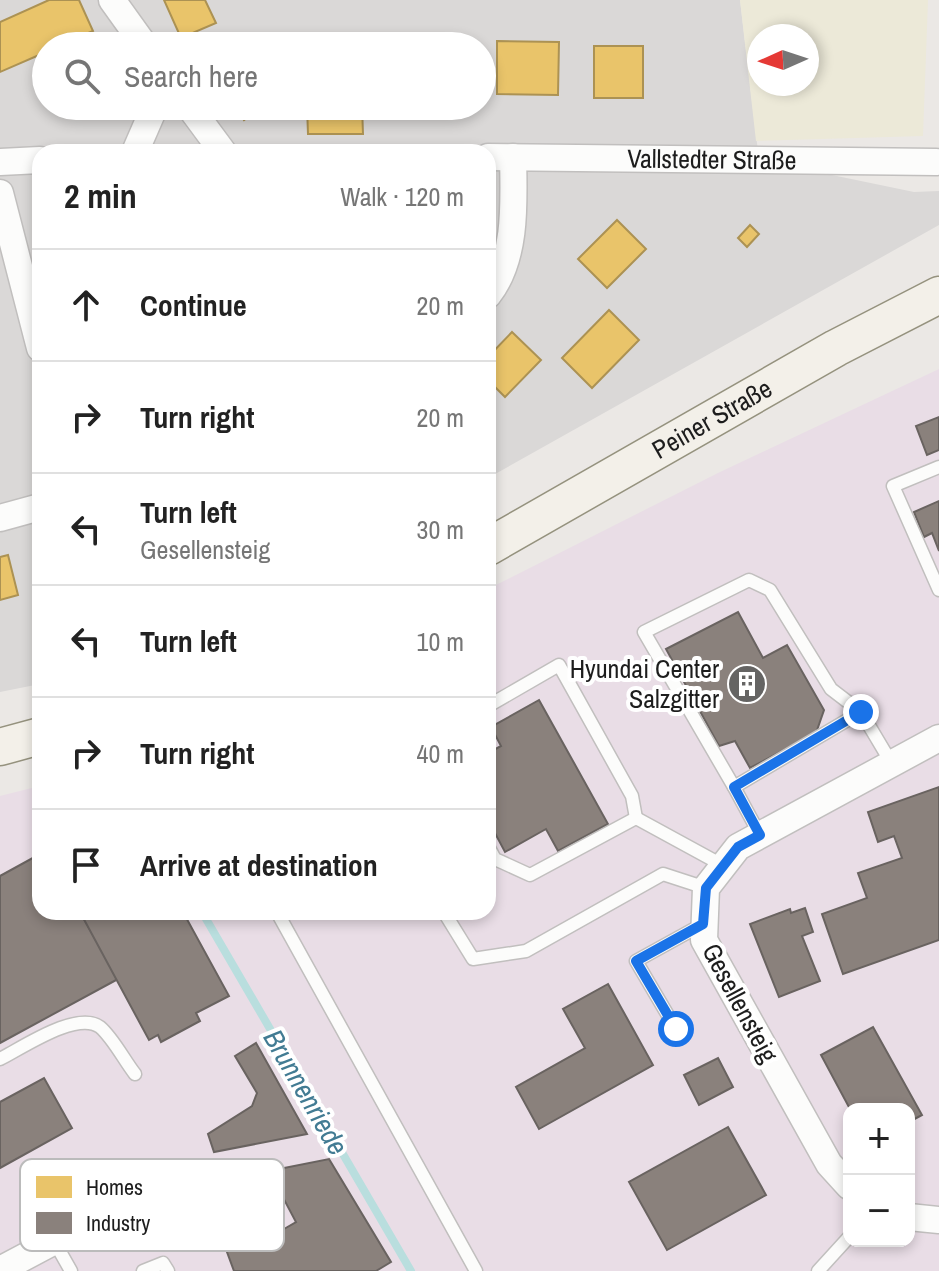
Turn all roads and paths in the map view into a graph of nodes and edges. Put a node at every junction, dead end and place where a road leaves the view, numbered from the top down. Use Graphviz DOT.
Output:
graph roads {
  1 [pos="112,0"];
  2 [pos="135,32"];
  3 [pos="149,120"];
  4 [pos="199,120"];
  5 [pos="138,144"];
  6 [pos="217,144"];
  7 [pos="500,157"];
  8 [pos="32,160"];
  9 [pos="0,162"];
  10 [pos="936,162"];
  11 [pos="0,193"];
  12 [pos="496,285"];
  13 [pos="939,295"];
  14 [pos="32,317"];
  15 [pos="939,467"];
  16 [pos="32,509"];
  17 [pos="0,518"];
  18 [pos="496,542"];
  19 [pos="939,590"];
  20 [pos="496,701"];
  21 [pos="861,712"];
  22 [pos="32,738"];
  23 [pos="939,738"];
  24 [pos="0,747"];
  25 [pos="892,764"];
  26 [pos="734,787"];
  27 [pos="636,818"];
  28 [pos="760,835"];
  29 [pos="496,859"];
  30 [pos="724,866"];
  31 [pos="706,888"];
  32 [pos="281,920"];
  33 [pos="449,920"];
  34 [pos="703,924"];
  35 [pos="676,1029"];
  36 [pos="0,1059"];
  37 [pos="135,1074"];
  38 [pos="843,1179"];
  39 [pos="915,1218"];
  40 [pos="939,1220"];
  41 [pos="843,1244"];
  42 [pos="35,1251"];
  43 [pos="60,1251"];
  44 [pos="0,1270"];
  45 [pos="71,1271"];
  46 [pos="143,1271"];
  47 [pos="168,1271"];
  48 [pos="476,1271"];
  49 [pos="818,1271"];
  1 -- 2 [label="street"];
  3 -- 5 [label="street"];
  4 -- 6 [label="street"];
  7 -- 10 [label="street, Vallstedter Straße"];
  7 -- 12 [label="street"];
  8 -- 9 [label="street"];
  11 -- 14 [label="street"];
  13 -- 18 [label="main road, Peiner Straße"];
  15 -- 19 [label="lane"];
  16 -- 17 [label="street"];
  20 -- 27 [label="lane"];
  21 -- 25 [label="lane"];
  21 -- 26 [label="lane"];
  21 -- 26 [label="lane"];
  22 -- 24 [label="main road"];
  23 -- 25 [label="street"];
  25 -- 28 [label="street"];
  26 -- 28 [label="lane"];
  27 -- 29 [label="lane"];
  27 -- 30 [label="lane"];
  28 -- 30 [label="street"];
  30 -- 31 [label="street"];
  31 -- 33 [label="lane"];
  31 -- 34 [label="street, Gesellensteig"];
  32 -- 48 [label="lane"];
  34 -- 35 [label="lane"];
  34 -- 38 [label="street, Gesellensteig"];
  36 -- 37 [label="lane"];
  39 -- 40 [label="street"];
  41 -- 49 [label="lane"];
  42 -- 44 [label="street"];
  43 -- 45 [label="lane"];
  46 -- 47 [label="lane"];
}
